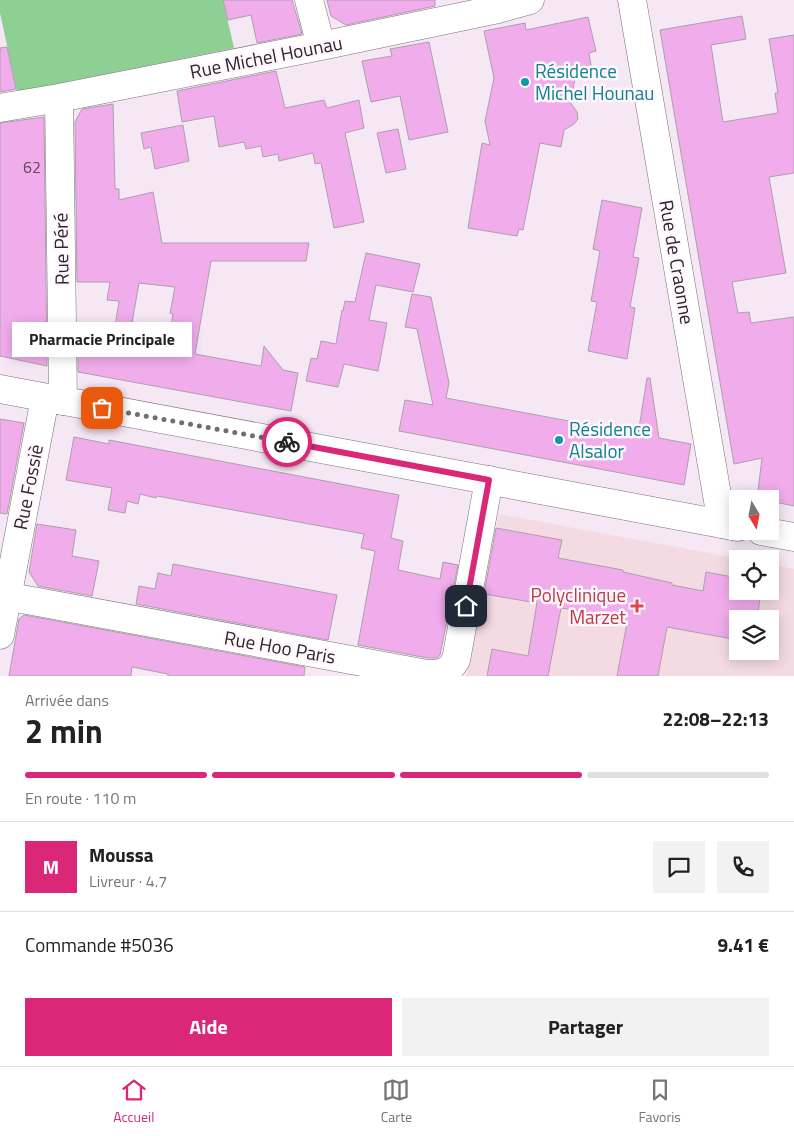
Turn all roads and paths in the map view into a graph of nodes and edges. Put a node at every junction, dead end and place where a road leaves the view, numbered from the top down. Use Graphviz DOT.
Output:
graph roads {
  1 [pos="309,0"];
  2 [pos="530,0"];
  3 [pos="632,0"];
  4 [pos="321,46"];
  5 [pos="59,98"];
  6 [pos="0,108"];
  7 [pos="0,389"];
  8 [pos="54,399"];
  9 [pos="489,480"];
  10 [pos="729,521"];
  11 [pos="729,526"];
  12 [pos="779,534"];
  13 [pos="794,537"];
  14 [pos="3,596"];
  15 [pos="0,635"];
  1 -- 4 [label="street"];
  2 -- 4 [label="street, Rue Michel Hounau"];
  3 -- 10 [label="street, Rue de Craonne"];
  4 -- 5 [label="street, Rue Michel Hounau"];
  5 -- 6 [label="street, Rue Michel Hounau"];
  5 -- 8 [label="street, Rue Péré"];
  7 -- 8 [label="street"];
  8 -- 9 [label="street"];
  8 -- 14 [label="street, Rue Fossiè"];
  9 -- 11 [label="street"];
  9 -- 14 [label="street, Rue Hoo Paris"];
  12 -- 13 [label="street"];
  14 -- 15 [label="street, Rue Fossiè"];
}
